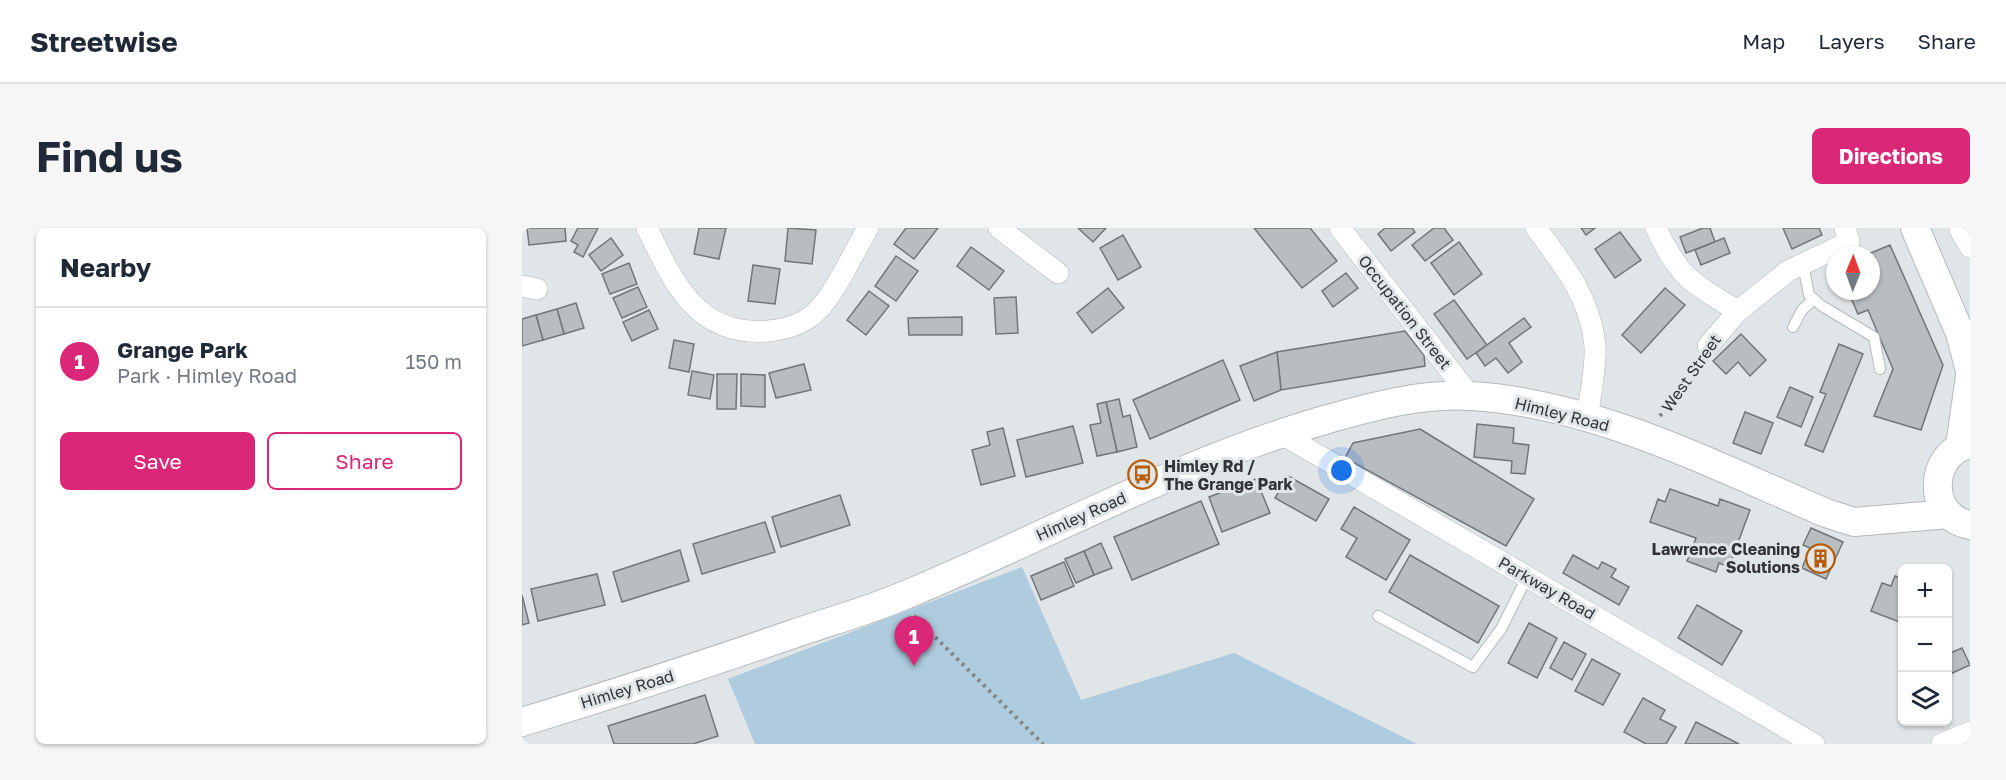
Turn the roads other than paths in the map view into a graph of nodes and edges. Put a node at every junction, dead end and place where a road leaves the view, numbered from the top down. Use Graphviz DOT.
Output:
graph roads {
  1 [pos="647,228"];
  2 [pos="868,228"];
  3 [pos="999,228"];
  4 [pos="1340,228"];
  5 [pos="1536,228"];
  6 [pos="1656,228"];
  7 [pos="1845,228"];
  8 [pos="1915,228"];
  9 [pos="1803,264"];
  10 [pos="1058,273"];
  11 [pos="1814,299"];
  12 [pos="1738,311"];
  13 [pos="1793,327"];
  14 [pos="1708,345"];
  15 [pos="1880,369"];
  16 [pos="1970,371"];
  17 [pos="1970,376"];
  18 [pos="1470,396"];
  19 [pos="1587,419"];
  20 [pos="1280,433"];
  21 [pos="1965,445"];
  22 [pos="1937,487"];
  23 [pos="1886,521"];
  24 [pos="1964,522"];
  25 [pos="1527,577"];
  26 [pos="1378,616"];
  27 [pos="522,722"];
  28 [pos="1970,732"];
  29 [pos="1814,744"];
  30 [pos="1941,744"];
  1 -- 2 [label="street"];
  3 -- 10 [label="street"];
  4 -- 18 [label="street, Occupation Street"];
  5 -- 19 [label="street"];
  6 -- 12 [label="street"];
  7 -- 9 [label="street, West Street"];
  8 -- 16 [label="main road"];
  9 -- 11 [label="lane"];
  9 -- 12 [label="street, West Street"];
  11 -- 13 [label="lane"];
  11 -- 15 [label="lane"];
  12 -- 14 [label="street, West Street"];
  17 -- 21 [label="main road"];
  18 -- 19 [label="main road, Himley Road"];
  18 -- 20 [label="main road, Himley Road"];
  19 -- 23 [label="main road, Himley Road"];
  20 -- 25 [label="street, Parkway Road"];
  20 -- 27 [label="main road, Himley Road"];
  21 -- 22 [label="main road"];
  22 -- 23 [label="main road"];
  22 -- 24 [label="main road"];
  23 -- 24 [label="main road, Himley Road"];
  25 -- 26 [label="lane"];
  25 -- 29 [label="street, Parkway Road"];
  28 -- 30 [label="street"];
}
